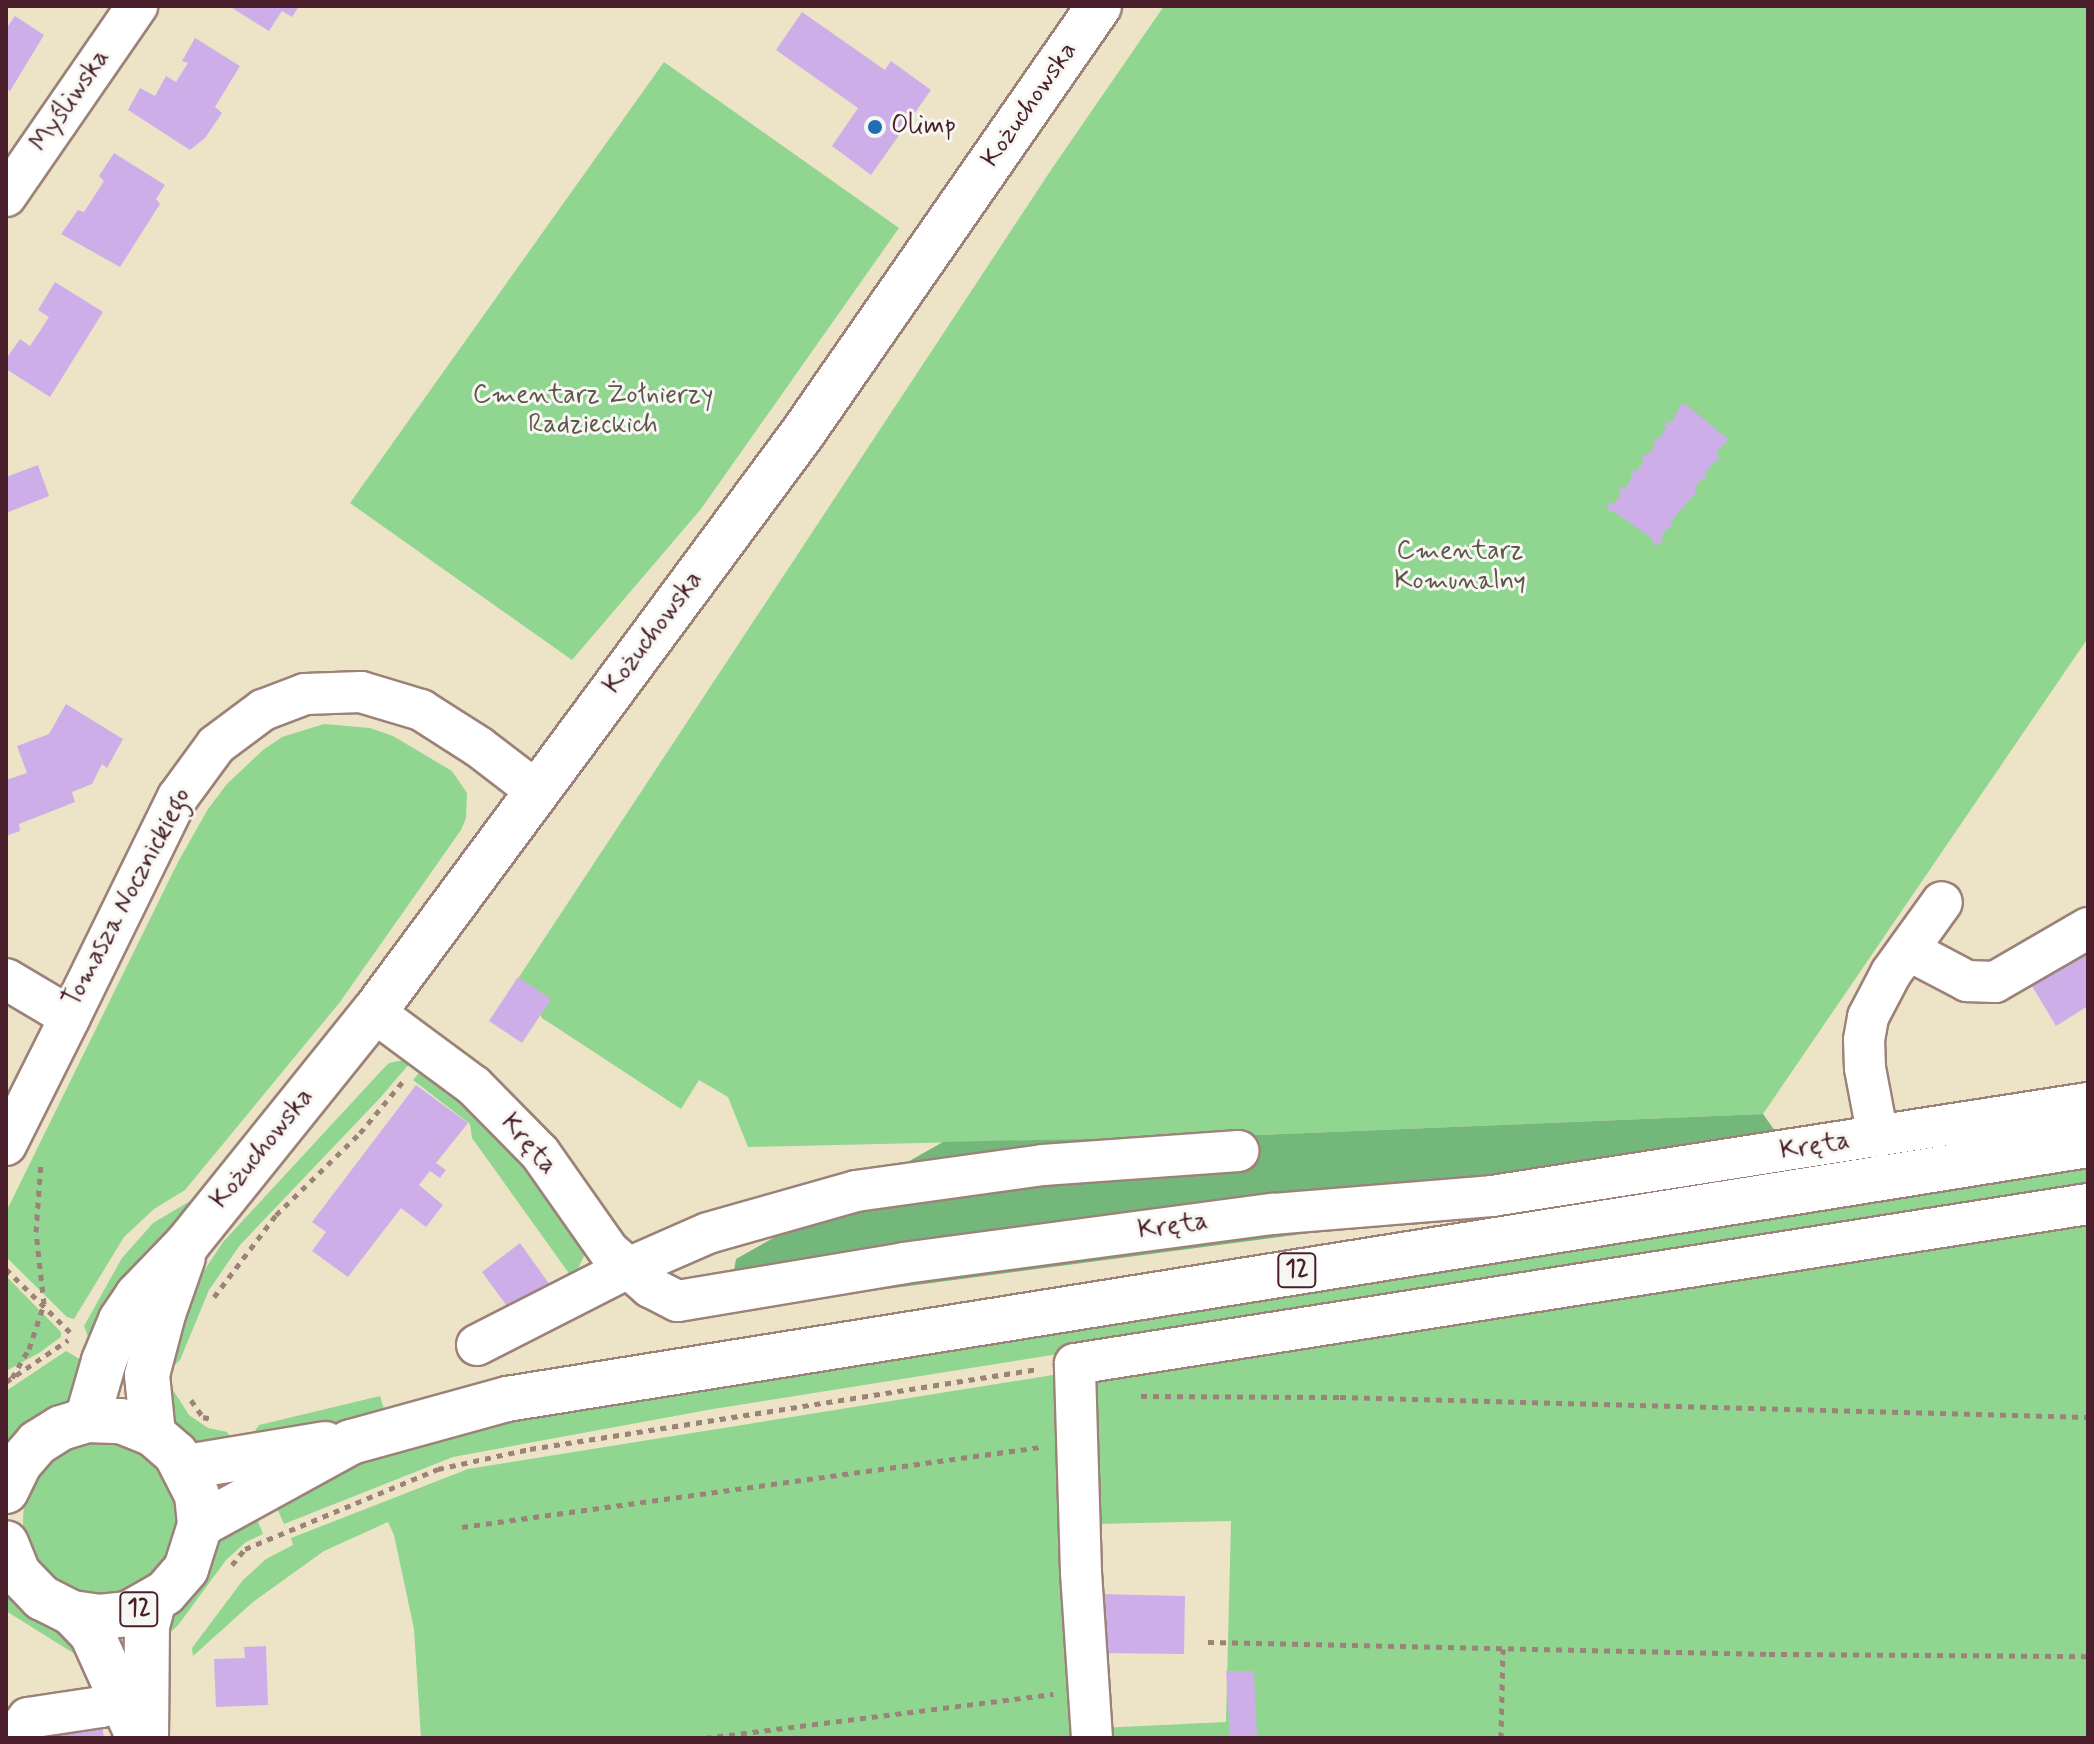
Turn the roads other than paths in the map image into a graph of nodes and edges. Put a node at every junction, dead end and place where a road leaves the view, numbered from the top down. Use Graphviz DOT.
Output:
graph roads {
  1 [pos="137,6"];
  2 [pos="1099,6"];
  3 [pos="6,196"];
  4 [pos="535,790"];
  5 [pos="1942,902"];
  6 [pos="2088,928"];
  7 [pos="1908,950"];
  8 [pos="6,979"];
  9 [pos="374,1012"];
  10 [pos="70,1017"];
  11 [pos="2088,1103"];
  12 [pos="1878,1137"];
  13 [pos="2088,1145"];
  14 [pos="24,1150"];
  15 [pos="1238,1151"];
  16 [pos="2088,1204"];
  17 [pos="188,1243"];
  18 [pos="628,1268"];
  19 [pos="477,1345"];
  20 [pos="87,1420"];
  21 [pos="153,1434"];
  22 [pos="351,1442"];
  23 [pos="186,1467"];
  24 [pos="6,1489"];
  25 [pos="200,1525"];
  26 [pos="10,1561"];
  27 [pos="153,1603"];
  28 [pos="72,1613"];
  29 [pos="117,1693"];
  30 [pos="13,1738"];
  31 [pos="139,1738"];
  32 [pos="146,1738"];
  33 [pos="1092,1738"];
  1 -- 3 [label="street, Myśliwska"];
  2 -- 4 [label="main road, Kożuchowska"];
  4 -- 9 [label="main road, Kożuchowska"];
  4 -- 10 [label="street, Tomasza Nocznickiego"];
  5 -- 7 [label="street"];
  6 -- 7 [label="street"];
  7 -- 12 [label="street"];
  8 -- 10 [label="street, Tomasza Nocznickiego"];
  9 -- 17 [label="main road, Kożuchowska"];
  9 -- 18 [label="street, Kręta"];
  10 -- 14 [label="street"];
  11 -- 12 [label="street, Kręta"];
  12 -- 18 [label="street, Kręta"];
  13 -- 22 [label="main road, 12"];
  15 -- 18 [label="street"];
  16 -- 33 [label="street"];
  17 -- 20 [label="main road, Kożuchowska"];
  17 -- 21 [label="main road, Kożuchowska"];
  18 -- 19 [label="street"];
  20 -- 21 [label="main road, 12"];
  20 -- 24 [label="main road, 12"];
  21 -- 23 [label="main road, 12"];
  22 -- 23 [label="main road, 12"];
  22 -- 25 [label="main road, 12"];
  23 -- 25 [label="main road, 12"];
  25 -- 27 [label="main road, 12"];
  26 -- 28 [label="main road, 12"];
  27 -- 28 [label="main road, 12"];
  27 -- 32 [label="main road"];
  28 -- 29 [label="main road"];
  29 -- 30 [label="street"];
  29 -- 31 [label="main road"];
}
